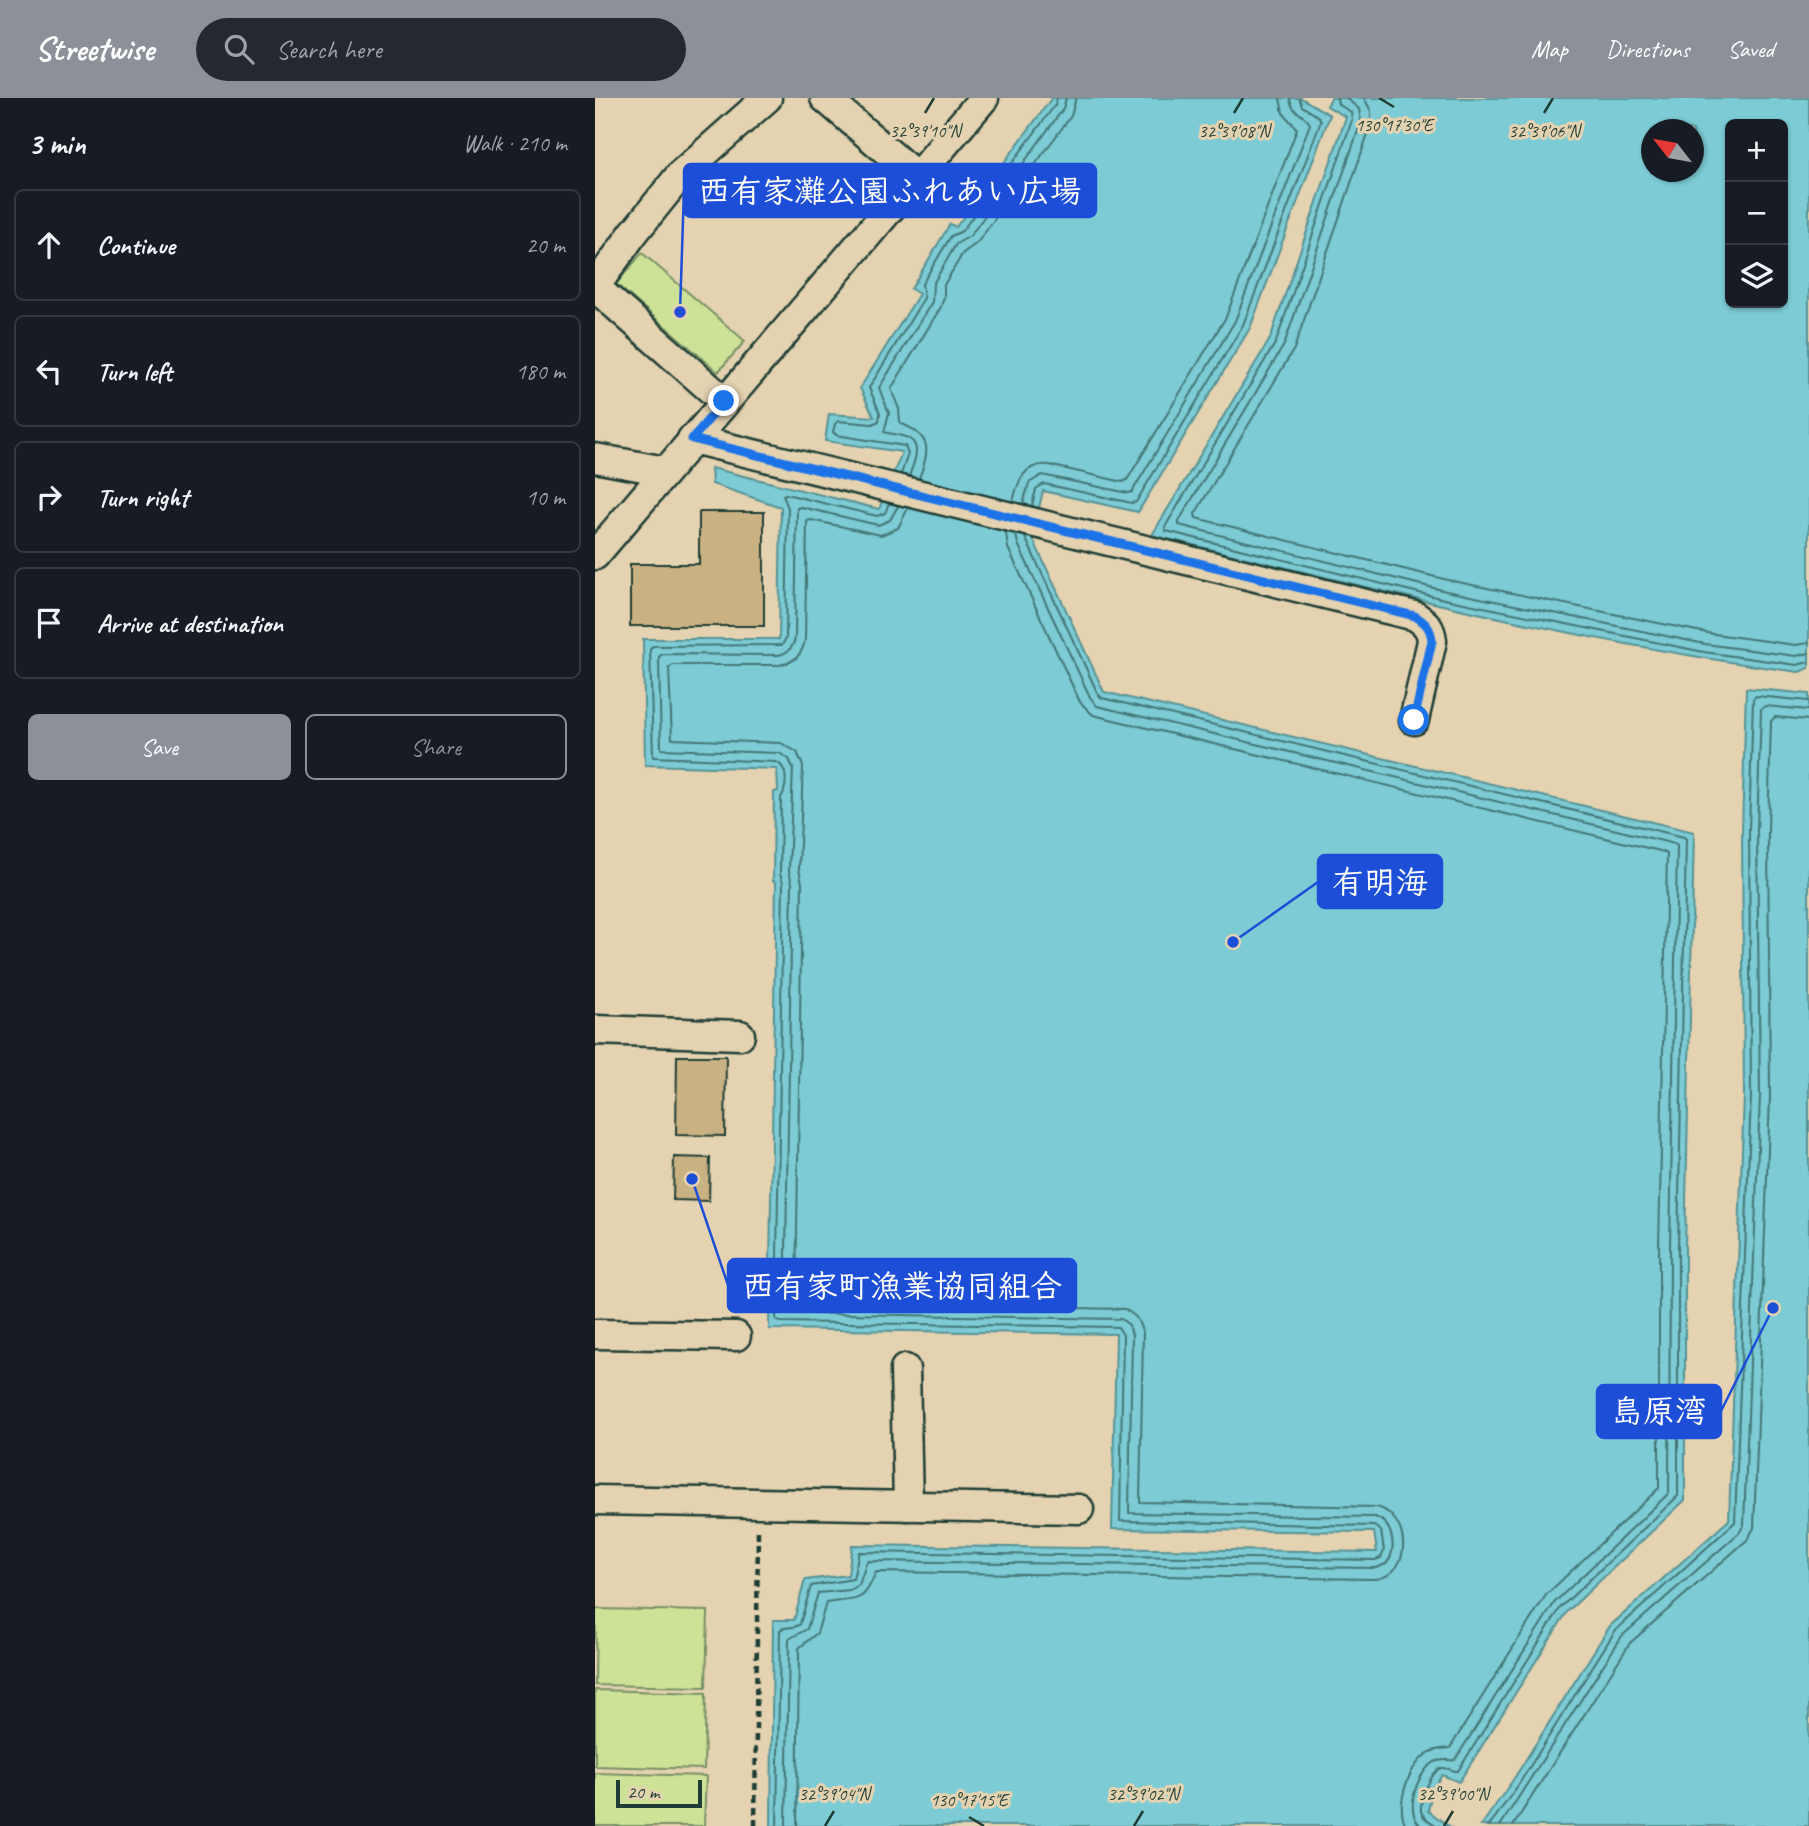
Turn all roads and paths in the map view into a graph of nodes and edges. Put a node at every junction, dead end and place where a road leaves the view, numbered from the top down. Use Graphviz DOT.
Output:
graph roads {
  1 [pos="767,98"];
  2 [pos="825,98"];
  3 [pos="984,98"];
  4 [pos="917,177"];
  5 [pos="595,287"];
  6 [pos="724,401"];
  7 [pos="692,439"];
  8 [pos="595,458"];
  9 [pos="666,471"];
  10 [pos="595,555"];
  11 [pos="1414,720"];
  12 [pos="595,1030"];
  13 [pos="740,1035"];
  14 [pos="595,1334"];
  15 [pos="736,1336"];
  16 [pos="905,1369"];
  17 [pos="595,1500"];
  18 [pos="758,1503"];
  19 [pos="908,1506"];
  20 [pos="1079,1509"];
  21 [pos="755,1826"];
  1 -- 5 [label="street"];
  2 -- 4 [label="street"];
  3 -- 4 [label="street"];
  4 -- 6 [label="street"];
  5 -- 6 [label="street"];
  6 -- 7 [label="street"];
  7 -- 9 [label="street"];
  7 -- 11 [label="street"];
  8 -- 9 [label="street"];
  9 -- 10 [label="street"];
  12 -- 13 [label="street"];
  14 -- 15 [label="street"];
  16 -- 19 [label="street"];
  17 -- 18 [label="street"];
  18 -- 19 [label="street"];
  18 -- 21 [label="path"];
  19 -- 20 [label="street"];
}
